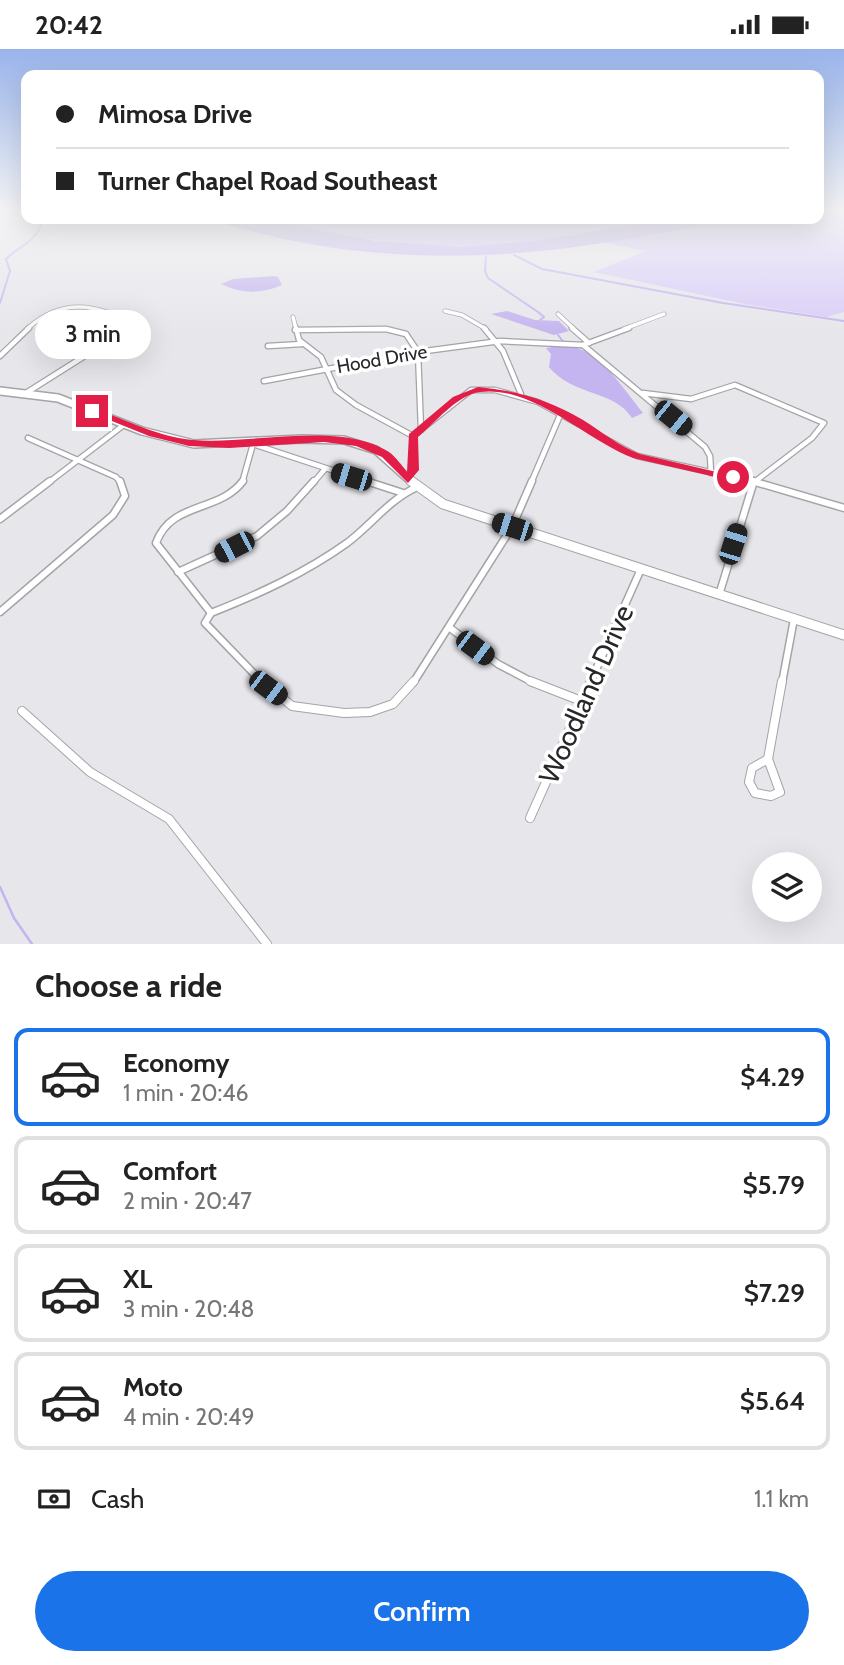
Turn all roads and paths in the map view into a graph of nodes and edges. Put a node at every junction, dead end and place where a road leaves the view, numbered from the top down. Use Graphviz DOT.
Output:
graph roads {
  1 [pos="445,311"];
  2 [pos="558,314"];
  3 [pos="664,314"];
  4 [pos="293,317"];
  5 [pos="295,330"];
  6 [pos="500,341"];
  7 [pos="302,344"];
  8 [pos="586,344"];
  9 [pos="268,347"];
  10 [pos="418,352"];
  11 [pos="0,356"];
  12 [pos="327,369"];
  13 [pos="264,381"];
  14 [pos="0,391"];
  15 [pos="26,393"];
  16 [pos="643,393"];
  17 [pos="521,394"];
  18 [pos="561,413"];
  19 [pos="127,424"];
  20 [pos="421,430"];
  21 [pos="115,433"];
  22 [pos="413,436"];
  23 [pos="28,437"];
  24 [pos="253,444"];
  25 [pos="79,460"];
  26 [pos="325,469"];
  27 [pos="711,473"];
  28 [pos="408,479"];
  29 [pos="754,481"];
  30 [pos="415,488"];
  31 [pos="402,493"];
  32 [pos="844,508"];
  33 [pos="0,519"];
  34 [pos="512,527"];
  35 [pos="641,569"];
  36 [pos="178,572"];
  37 [pos="719,595"];
  38 [pos="0,612"];
  39 [pos="211,613"];
  40 [pos="794,619"];
  41 [pos="450,628"];
  42 [pos="844,635"];
  43 [pos="584,702"];
  44 [pos="22,711"];
  45 [pos="768,759"];
  46 [pos="530,818"];
  47 [pos="267,944"];
  1 -- 6 [label="street"];
  2 -- 8 [label="street"];
  3 -- 8 [label="street"];
  4 -- 5 [label="street"];
  5 -- 7 [label="street"];
  5 -- 10 [label="street"];
  6 -- 8 [label="street"];
  6 -- 10 [label="street, Hood Drive"];
  6 -- 17 [label="street"];
  7 -- 9 [label="street"];
  7 -- 12 [label="street"];
  8 -- 16 [label="street"];
  10 -- 12 [label="street, Hood Drive"];
  10 -- 20 [label="street"];
  11 -- 15 [label="street"];
  12 -- 13 [label="street, Hood Drive"];
  12 -- 22 [label="street"];
  14 -- 15 [label="street"];
  15 -- 19 [label="street"];
  16 -- 27 [label="street"];
  16 -- 29 [label="street"];
  17 -- 18 [label="street"];
  17 -- 20 [label="street"];
  18 -- 27 [label="street"];
  18 -- 34 [label="street"];
  19 -- 21 [label="street"];
  19 -- 24 [label="street"];
  20 -- 22 [label="street"];
  21 -- 25 [label="street"];
  22 -- 28 [label="street"];
  23 -- 25 [label="street"];
  24 -- 26 [label="street"];
  24 -- 28 [label="street"];
  24 -- 36 [label="street"];
  25 -- 33 [label="street"];
  25 -- 38 [label="street"];
  26 -- 31 [label="street"];
  26 -- 36 [label="street"];
  27 -- 29 [label="street"];
  28 -- 30 [label="street"];
  29 -- 32 [label="street"];
  29 -- 37 [label="street"];
  30 -- 31 [label="street"];
  30 -- 34 [label="street"];
  31 -- 39 [label="street"];
  34 -- 35 [label="street"];
  34 -- 41 [label="street"];
  35 -- 37 [label="street"];
  35 -- 43 [label="street, Woodland Drive"];
  36 -- 39 [label="street"];
  37 -- 40 [label="street"];
  39 -- 41 [label="street"];
  40 -- 42 [label="street"];
  40 -- 45 [label="street"];
  41 -- 43 [label="street"];
  43 -- 46 [label="street, Woodland Drive"];
  44 -- 47 [label="street"];
  45 -- 45 [label="street"];
}
